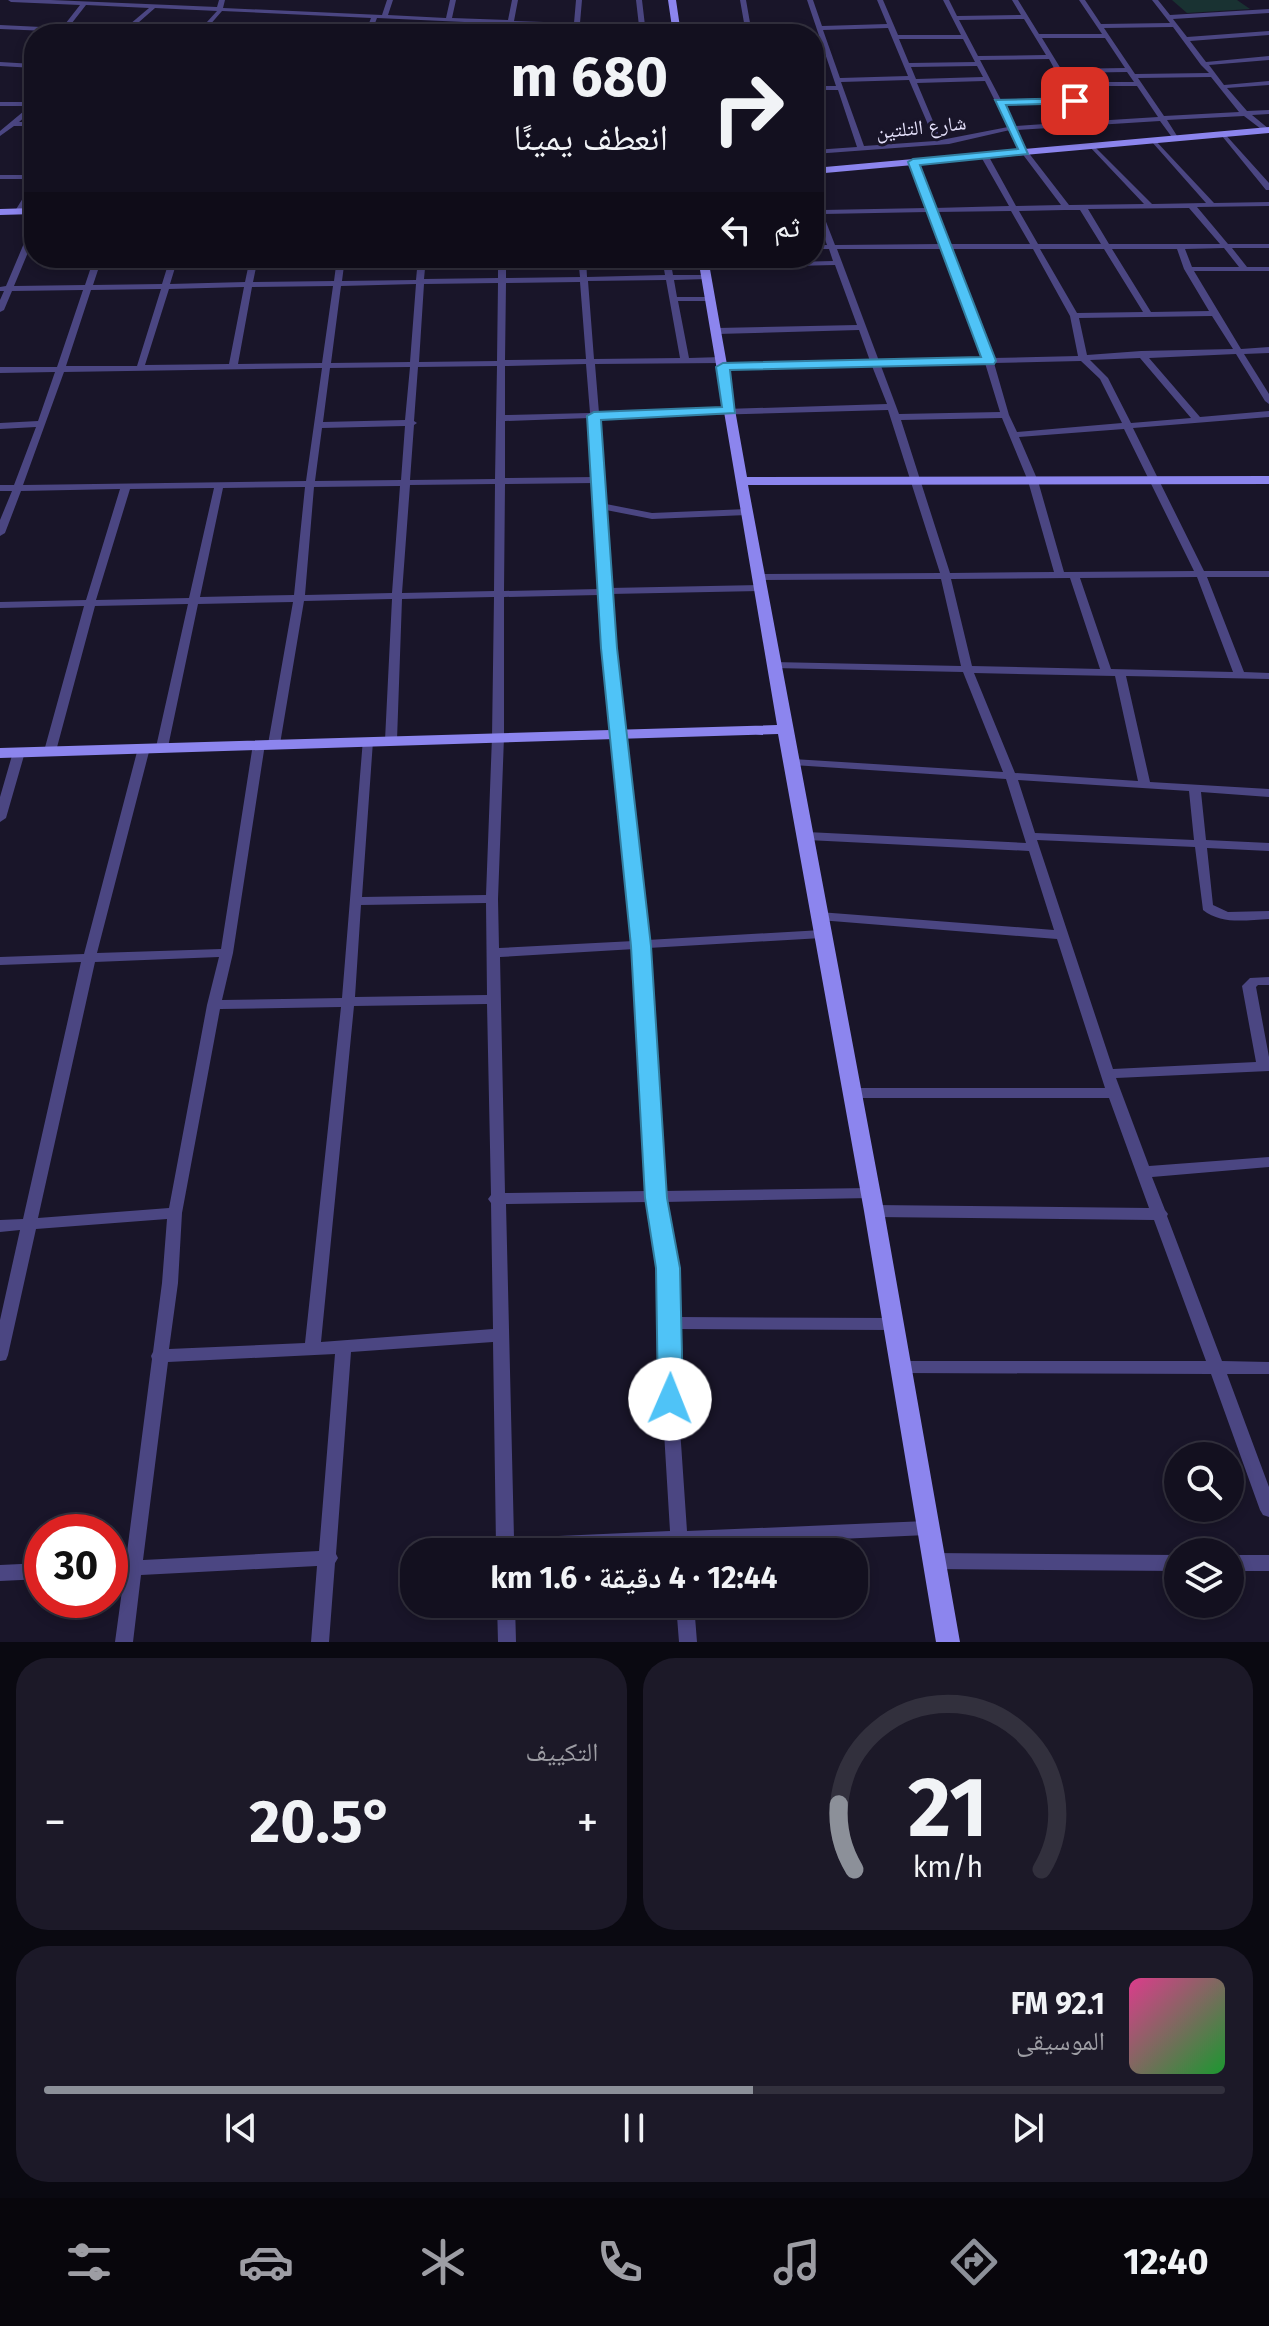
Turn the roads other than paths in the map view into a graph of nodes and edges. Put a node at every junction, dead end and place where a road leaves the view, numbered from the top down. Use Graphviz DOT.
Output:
graph roads {
  1 [pos="11,0"];
  2 [pos="222,0"];
  3 [pos="300,0"];
  4 [pos="390,0"];
  5 [pos="453,0"];
  6 [pos="515,0"];
  7 [pos="579,0"];
  8 [pos="639,0"];
  9 [pos="672,0"];
  10 [pos="743,0"];
  11 [pos="810,0"];
  12 [pos="880,0"];
  13 [pos="946,0"];
  14 [pos="1015,0"];
  15 [pos="1082,0"];
  16 [pos="1155,0"];
  17 [pos="122,3"];
  18 [pos="84,4"];
  19 [pos="152,8"];
  20 [pos="221,9"];
  21 [pos="1269,11"];
  22 [pos="1255,12"];
  23 [pos="296,13"];
  24 [pos="1025,17"];
  25 [pos="1168,17"];
  26 [pos="374,18"];
  27 [pos="384,18"];
  28 [pos="955,18"];
  29 [pos="420,19"];
  30 [pos="449,20"];
  31 [pos="1269,21"];
  32 [pos="511,22"];
  33 [pos="68,24"];
  34 [pos="133,24"];
  35 [pos="208,24"];
  36 [pos="372,24"];
  37 [pos="419,24"];
  38 [pos="544,24"];
  39 [pos="577,24"];
  40 [pos="641,24"];
  41 [pos="676,24"];
  42 [pos="747,24"];
  43 [pos="819,24"];
  44 [pos="1174,25"];
  45 [pos="891,26"];
  46 [pos="1099,26"];
  47 [pos="0,27"];
  48 [pos="24,28"];
  49 [pos="824,32"];
  50 [pos="1269,33"];
  51 [pos="1036,36"];
  52 [pos="1105,36"];
  53 [pos="895,37"];
  54 [pos="965,37"];
  55 [pos="824,39"];
  56 [pos="1185,39"];
  57 [pos="1049,57"];
  58 [pos="1269,58"];
  59 [pos="977,61"];
  60 [pos="0,64"];
  61 [pos="1203,64"];
  62 [pos="24,65"];
  63 [pos="906,65"];
  64 [pos="1057,71"];
  65 [pos="1131,73"];
  66 [pos="1211,75"];
  67 [pos="986,79"];
  68 [pos="912,80"];
  69 [pos="1269,83"];
  70 [pos="837,84"];
  71 [pos="1065,84"];
  72 [pos="1138,84"];
  73 [pos="824,86"];
  74 [pos="1221,87"];
  75 [pos="1075,101"];
  76 [pos="999,102"];
  77 [pos="0,104"];
  78 [pos="24,105"];
  79 [pos="1269,112"];
  80 [pos="24,114"];
  81 [pos="1245,114"];
  82 [pos="1163,119"];
  83 [pos="1091,122"];
  84 [pos="12,124"];
  85 [pos="24,124"];
  86 [pos="1012,128"];
  87 [pos="1268,130"];
  88 [pos="0,134"];
  89 [pos="1224,135"];
  90 [pos="1176,139"];
  91 [pos="1154,141"];
  92 [pos="939,143"];
  93 [pos="1092,146"];
  94 [pos="861,149"];
  95 [pos="824,151"];
  96 [pos="1025,152"];
  97 [pos="984,155"];
  98 [pos="913,162"];
  99 [pos="824,170"];
  100 [pos="0,177"];
  101 [pos="24,177"];
  102 [pos="1269,188"];
  103 [pos="24,203"];
  104 [pos="1269,204"];
  105 [pos="1212,205"];
  106 [pos="1150,206"];
  107 [pos="1192,206"];
  108 [pos="1067,208"];
  109 [pos="1083,208"];
  110 [pos="1014,209"];
  111 [pos="933,210"];
  112 [pos="19,211"];
  113 [pos="24,211"];
  114 [pos="0,212"];
  115 [pos="824,212"];
  116 [pos="0,218"];
  117 [pos="24,218"];
  118 [pos="824,230"];
  119 [pos="1035,246"];
  120 [pos="1180,246"];
  121 [pos="1227,246"];
  122 [pos="1269,246"];
  123 [pos="824,247"];
  124 [pos="832,247"];
  125 [pos="947,247"];
  126 [pos="1107,247"];
  127 [pos="24,250"];
  128 [pos="824,263"];
  129 [pos="838,263"];
  130 [pos="94,268"];
  131 [pos="172,268"];
  132 [pos="253,268"];
  133 [pos="340,268"];
  134 [pos="422,268"];
  135 [pos="502,268"];
  136 [pos="584,268"];
  137 [pos="668,268"];
  138 [pos="702,268"];
  139 [pos="705,268"];
  140 [pos="1188,269"];
  141 [pos="1245,269"];
  142 [pos="1269,269"];
  143 [pos="670,278"];
  144 [pos="586,279"];
  145 [pos="503,281"];
  146 [pos="421,282"];
  147 [pos="339,284"];
  148 [pos="250,285"];
  149 [pos="167,286"];
  150 [pos="87,288"];
  151 [pos="5,289"];
  152 [pos="674,299"];
  153 [pos="711,299"];
  154 [pos="0,310"];
  155 [pos="1215,313"];
  156 [pos="1148,314"];
  157 [pos="1074,316"];
  158 [pos="860,327"];
  159 [pos="717,331"];
  160 [pos="1240,350"];
  161 [pos="1269,350"];
  162 [pos="1141,354"];
  163 [pos="1083,358"];
  164 [pos="685,361"];
  165 [pos="989,361"];
  166 [pos="502,363"];
  167 [pos="589,363"];
  168 [pos="722,363"];
  169 [pos="875,363"];
  170 [pos="417,365"];
  171 [pos="327,366"];
  172 [pos="233,368"];
  173 [pos="60,369"];
  174 [pos="140,369"];
  175 [pos="0,370"];
  176 [pos="1269,401"];
  177 [pos="730,410"];
  178 [pos="893,412"];
  179 [pos="1269,414"];
  180 [pos="1005,415"];
  181 [pos="594,416"];
  182 [pos="501,418"];
  183 [pos="1196,418"];
  184 [pos="412,423"];
  185 [pos="42,424"];
  186 [pos="319,425"];
  187 [pos="0,426"];
  188 [pos="1126,426"];
  189 [pos="1016,435"];
  190 [pos="600,480"];
  191 [pos="1153,480"];
  192 [pos="1269,480"];
  193 [pos="499,481"];
  194 [pos="742,481"];
  195 [pos="915,481"];
  196 [pos="1033,481"];
  197 [pos="408,482"];
  198 [pos="310,483"];
  199 [pos="219,485"];
  200 [pos="126,486"];
  201 [pos="18,487"];
  202 [pos="0,488"];
  203 [pos="601,506"];
  204 [pos="747,512"];
  205 [pos="0,533"];
  206 [pos="945,574"];
  207 [pos="1074,574"];
  208 [pos="1269,574"];
  209 [pos="1060,575"];
  210 [pos="1201,575"];
  211 [pos="759,582"];
  212 [pos="604,590"];
  213 [pos="498,592"];
  214 [pos="397,595"];
  215 [pos="299,599"];
  216 [pos="195,602"];
  217 [pos="90,604"];
  218 [pos="0,605"];
  219 [pos="773,665"];
  220 [pos="967,669"];
  221 [pos="1106,671"];
  222 [pos="1120,672"];
  223 [pos="1240,675"];
  224 [pos="1269,676"];
  225 [pos="785,729"];
  226 [pos="617,734"];
  227 [pos="498,737"];
  228 [pos="391,740"];
  229 [pos="367,741"];
  230 [pos="267,744"];
  231 [pos="162,747"];
  232 [pos="144,748"];
  233 [pos="50,751"];
  234 [pos="19,752"];
  235 [pos="0,753"];
  236 [pos="793,762"];
  237 [pos="1010,775"];
  238 [pos="1145,785"];
  239 [pos="1195,788"];
  240 [pos="1269,793"];
  241 [pos="0,818"];
  242 [pos="807,836"];
  243 [pos="1030,842"];
  244 [pos="1203,843"];
  245 [pos="1269,847"];
  246 [pos="492,899"];
  247 [pos="356,901"];
  248 [pos="1269,915"];
  249 [pos="819,916"];
  250 [pos="822,934"];
  251 [pos="1062,935"];
  252 [pos="641,946"];
  253 [pos="227,953"];
  254 [pos="492,953"];
  255 [pos="89,958"];
  256 [pos="0,961"];
  257 [pos="1269,981"];
  258 [pos="493,999"];
  259 [pos="348,1003"];
  260 [pos="214,1005"];
  261 [pos="1267,1066"];
  262 [pos="1109,1074"];
  263 [pos="851,1093"];
  264 [pos="1114,1093"];
  265 [pos="1269,1162"];
  266 [pos="1144,1172"];
  267 [pos="656,1198"];
  268 [pos="495,1199"];
  269 [pos="872,1202"];
  270 [pos="175,1213"];
  271 [pos="1161,1214"];
  272 [pos="29,1224"];
  273 [pos="0,1226"];
  274 [pos="671,1323"];
  275 [pos="893,1324"];
  276 [pos="498,1335"];
  277 [pos="344,1346"];
  278 [pos="312,1349"];
  279 [pos="0,1355"];
  280 [pos="159,1356"];
  281 [pos="901,1367"];
  282 [pos="1214,1367"];
  283 [pos="1269,1368"];
  284 [pos="1269,1510"];
  285 [pos="927,1528"];
  286 [pos="505,1538"];
  287 [pos="679,1538"];
  288 [pos="790,1538"];
  289 [pos="329,1558"];
  290 [pos="933,1561"];
  291 [pos="1164,1563"];
  292 [pos="1244,1563"];
  293 [pos="1269,1563"];
  294 [pos="128,1568"];
  295 [pos="134,1568"];
  296 [pos="24,1572"];
  297 [pos="0,1573"];
  298 [pos="506,1618"];
  299 [pos="686,1618"];
  300 [pos="124,1642"];
  301 [pos="320,1642"];
  302 [pos="507,1642"];
  303 [pos="688,1642"];
  304 [pos="948,1642"];
  1 -- 18 [label="street"];
  2 -- 20 [label="street"];
  3 -- 23 [label="street"];
  4 -- 27 [label="street"];
  5 -- 30 [label="street"];
  6 -- 32 [label="street"];
  7 -- 39 [label="street"];
  8 -- 40 [label="street"];
  9 -- 41 [label="street"];
  10 -- 42 [label="street"];
  11 -- 43 [label="street"];
  12 -- 45 [label="street"];
  13 -- 28 [label="street"];
  14 -- 24 [label="street"];
  15 -- 46 [label="street"];
  16 -- 25 [label="street"];
  17 -- 18 [label="street"];
  17 -- 19 [label="street"];
  18 -- 33 [label="street"];
  19 -- 20 [label="street"];
  19 -- 34 [label="street"];
  20 -- 23 [label="street"];
  20 -- 35 [label="street"];
  21 -- 22 [label="street"];
  22 -- 25 [label="street"];
  22 -- 31 [label="street"];
  23 -- 26 [label="street"];
  24 -- 28 [label="street"];
  24 -- 51 [label="street"];
  25 -- 44 [label="street"];
  26 -- 27 [label="street"];
  26 -- 36 [label="street"];
  27 -- 29 [label="street"];
  28 -- 54 [label="street"];
  29 -- 30 [label="street"];
  29 -- 37 [label="street"];
  30 -- 32 [label="street"];
  32 -- 38 [label="street"];
  44 -- 46 [label="street"];
  44 -- 56 [label="street"];
  45 -- 49 [label="street"];
  45 -- 53 [label="street"];
  46 -- 52 [label="street"];
  47 -- 48 [label="street"];
  50 -- 56 [label="street"];
  51 -- 52 [label="street"];
  51 -- 57 [label="street"];
  52 -- 65 [label="street"];
  53 -- 54 [label="street"];
  53 -- 63 [label="street"];
  54 -- 59 [label="street"];
  55 -- 70 [label="street"];
  56 -- 61 [label="street"];
  57 -- 59 [label="street"];
  57 -- 64 [label="street"];
  58 -- 61 [label="street"];
  59 -- 63 [label="street"];
  59 -- 67 [label="street"];
  60 -- 62 [label="street"];
  61 -- 66 [label="street"];
  63 -- 68 [label="street"];
  64 -- 65 [label="street"];
  64 -- 71 [label="street"];
  65 -- 66 [label="street"];
  65 -- 72 [label="street"];
  66 -- 74 [label="street"];
  67 -- 68 [label="street"];
  67 -- 76 [label="street"];
  68 -- 70 [label="street"];
  68 -- 92 [label="street"];
  69 -- 74 [label="street"];
  70 -- 73 [label="street"];
  70 -- 94 [label="street"];
  71 -- 72 [label="street"];
  71 -- 75 [label="street"];
  72 -- 82 [label="street"];
  74 -- 81 [label="street"];
  75 -- 76 [label="street"];
  75 -- 83 [label="street"];
  76 -- 86 [label="street"];
  77 -- 78 [label="street"];
  79 -- 81 [label="street, شارع التلتين"];
  80 -- 84 [label="street"];
  81 -- 82 [label="street, شارع التلتين"];
  81 -- 87 [label="street"];
  82 -- 83 [label="street, شارع التلتين"];
  82 -- 90 [label="street"];
  83 -- 86 [label="street, شارع التلتين"];
  84 -- 85 [label="street"];
  84 -- 88 [label="street"];
  86 -- 92 [label="street, شارع التلتين"];
  86 -- 96 [label="street"];
  87 -- 89 [label="street"];
  89 -- 90 [label="street"];
  89 -- 102 [label="street"];
  90 -- 91 [label="street"];
  91 -- 93 [label="street"];
  91 -- 105 [label="street"];
  92 -- 94 [label="street, شارع التلتين"];
  93 -- 96 [label="street"];
  93 -- 106 [label="street"];
  94 -- 95 [label="street, شارع التلتين"];
  96 -- 97 [label="street"];
  96 -- 108 [label="street"];
  97 -- 98 [label="street"];
  97 -- 110 [label="street"];
  98 -- 99 [label="street"];
  98 -- 111 [label="street"];
  100 -- 101 [label="street"];
  103 -- 112 [label="street"];
  104 -- 105 [label="street"];
  105 -- 107 [label="street"];
  106 -- 107 [label="street"];
  106 -- 109 [label="street"];
  107 -- 121 [label="street"];
  108 -- 109 [label="street"];
  108 -- 110 [label="street"];
  109 -- 126 [label="street"];
  110 -- 111 [label="street"];
  110 -- 119 [label="street"];
  111 -- 115 [label="street"];
  111 -- 125 [label="street"];
  112 -- 113 [label="street"];
  112 -- 114 [label="street"];
  116 -- 117 [label="street"];
  118 -- 124 [label="street"];
  119 -- 125 [label="street"];
  119 -- 126 [label="street"];
  119 -- 157 [label="street"];
  120 -- 121 [label="street"];
  120 -- 126 [label="street"];
  120 -- 140 [label="street"];
  121 -- 122 [label="street"];
  121 -- 141 [label="street"];
  123 -- 124 [label="street"];
  124 -- 125 [label="street"];
  124 -- 129 [label="street"];
  125 -- 165 [label="street"];
  126 -- 156 [label="street"];
  127 -- 151 [label="street"];
  128 -- 129 [label="street"];
  129 -- 158 [label="street"];
  130 -- 150 [label="street"];
  131 -- 149 [label="street"];
  132 -- 148 [label="street"];
  133 -- 147 [label="street"];
  134 -- 146 [label="street"];
  135 -- 145 [label="street"];
  136 -- 144 [label="street"];
  137 -- 143 [label="street"];
  138 -- 143 [label="street"];
  139 -- 153 [label="street"];
  140 -- 141 [label="street"];
  140 -- 155 [label="street"];
  141 -- 142 [label="street"];
  143 -- 144 [label="street"];
  143 -- 152 [label="street"];
  144 -- 145 [label="street"];
  144 -- 167 [label="street"];
  145 -- 146 [label="street"];
  145 -- 166 [label="street"];
  146 -- 147 [label="street"];
  146 -- 170 [label="street"];
  147 -- 148 [label="street"];
  147 -- 171 [label="street"];
  148 -- 149 [label="street"];
  148 -- 172 [label="street"];
  149 -- 150 [label="street"];
  149 -- 174 [label="street"];
  150 -- 151 [label="street"];
  150 -- 173 [label="street"];
  151 -- 154 [label="street"];
  152 -- 153 [label="street"];
  152 -- 164 [label="street"];
  153 -- 159 [label="street"];
  155 -- 156 [label="street"];
  155 -- 160 [label="street"];
  156 -- 157 [label="street"];
  157 -- 163 [label="street"];
  158 -- 159 [label="street"];
  158 -- 169 [label="street"];
  159 -- 168 [label="street"];
  160 -- 161 [label="street"];
  160 -- 162 [label="street"];
  160 -- 176 [label="street"];
  162 -- 163 [label="street"];
  162 -- 183 [label="street"];
  163 -- 165 [label="street"];
  163 -- 188 [label="street"];
  164 -- 167 [label="street"];
  164 -- 168 [label="street"];
  165 -- 169 [label="street"];
  165 -- 180 [label="street"];
  166 -- 167 [label="street"];
  166 -- 170 [label="street"];
  166 -- 182 [label="street"];
  167 -- 181 [label="street"];
  168 -- 169 [label="street"];
  168 -- 177 [label="street"];
  169 -- 178 [label="street"];
  170 -- 171 [label="street"];
  170 -- 184 [label="street"];
  171 -- 172 [label="street"];
  171 -- 186 [label="street"];
  172 -- 174 [label="street"];
  173 -- 174 [label="street"];
  173 -- 175 [label="street"];
  173 -- 185 [label="street"];
  177 -- 178 [label="street"];
  177 -- 181 [label="street"];
  177 -- 194 [label="street"];
  178 -- 180 [label="street"];
  178 -- 195 [label="street"];
  179 -- 183 [label="street"];
  180 -- 189 [label="street"];
  181 -- 182 [label="street"];
  181 -- 190 [label="street"];
  182 -- 193 [label="street"];
  183 -- 188 [label="street"];
  184 -- 186 [label="street"];
  184 -- 197 [label="street"];
  185 -- 187 [label="street"];
  185 -- 201 [label="street"];
  186 -- 198 [label="street"];
  188 -- 189 [label="street"];
  188 -- 191 [label="street"];
  189 -- 196 [label="street"];
  190 -- 193 [label="street"];
  190 -- 203 [label="street"];
  191 -- 192 [label="street"];
  191 -- 196 [label="street"];
  191 -- 210 [label="street"];
  193 -- 197 [label="street"];
  193 -- 213 [label="street"];
  194 -- 195 [label="street"];
  194 -- 204 [label="street"];
  195 -- 196 [label="street"];
  195 -- 206 [label="street"];
  196 -- 209 [label="street"];
  197 -- 198 [label="street"];
  197 -- 214 [label="street"];
  198 -- 199 [label="street"];
  198 -- 215 [label="street"];
  199 -- 200 [label="street"];
  199 -- 216 [label="street"];
  200 -- 201 [label="street"];
  200 -- 217 [label="street"];
  201 -- 202 [label="street"];
  201 -- 205 [label="street"];
  203 -- 204 [label="street"];
  203 -- 212 [label="street"];
  204 -- 211 [label="street"];
  206 -- 209 [label="street"];
  206 -- 211 [label="street"];
  206 -- 220 [label="street"];
  207 -- 209 [label="street"];
  207 -- 210 [label="street"];
  207 -- 221 [label="street"];
  208 -- 210 [label="street"];
  210 -- 223 [label="street"];
  211 -- 212 [label="street"];
  211 -- 219 [label="street"];
  212 -- 213 [label="street"];
  212 -- 226 [label="street"];
  213 -- 214 [label="street"];
  213 -- 227 [label="street"];
  214 -- 215 [label="street"];
  214 -- 228 [label="street"];
  215 -- 216 [label="street"];
  215 -- 230 [label="street"];
  216 -- 217 [label="street"];
  216 -- 231 [label="street"];
  217 -- 218 [label="street"];
  217 -- 233 [label="street"];
  219 -- 220 [label="street"];
  219 -- 225 [label="street"];
  220 -- 221 [label="street"];
  220 -- 237 [label="street"];
  221 -- 222 [label="street"];
  222 -- 223 [label="street"];
  222 -- 238 [label="street"];
  223 -- 224 [label="street"];
  225 -- 226 [label="street"];
  225 -- 236 [label="street"];
  226 -- 227 [label="street"];
  226 -- 252 [label="street"];
  227 -- 228 [label="street"];
  227 -- 246 [label="street"];
  228 -- 229 [label="street"];
  229 -- 230 [label="street"];
  229 -- 247 [label="street"];
  230 -- 231 [label="street"];
  230 -- 253 [label="street"];
  231 -- 232 [label="street"];
  232 -- 233 [label="street"];
  232 -- 255 [label="street"];
  233 -- 234 [label="street"];
  234 -- 235 [label="street"];
  234 -- 241 [label="street"];
  236 -- 237 [label="street"];
  236 -- 242 [label="street"];
  237 -- 238 [label="street"];
  237 -- 243 [label="street"];
  238 -- 239 [label="street"];
  239 -- 240 [label="street"];
  239 -- 244 [label="street"];
  242 -- 243 [label="street"];
  242 -- 249 [label="street"];
  243 -- 244 [label="street"];
  243 -- 251 [label="street"];
  244 -- 245 [label="street"];
  244 -- 248 [label="street"];
  246 -- 247 [label="street"];
  246 -- 254 [label="street"];
  247 -- 259 [label="street"];
  249 -- 250 [label="street"];
  249 -- 251 [label="street"];
  250 -- 252 [label="street"];
  250 -- 263 [label="street"];
  251 -- 262 [label="street"];
  252 -- 254 [label="street"];
  252 -- 267 [label="street"];
  253 -- 255 [label="street"];
  253 -- 260 [label="street"];
  254 -- 258 [label="street"];
  255 -- 256 [label="street"];
  255 -- 272 [label="street"];
  257 -- 261 [label="street"];
  258 -- 259 [label="street"];
  258 -- 268 [label="street"];
  259 -- 260 [label="street"];
  259 -- 278 [label="street"];
  260 -- 270 [label="street"];
  261 -- 262 [label="street"];
  262 -- 264 [label="street"];
  263 -- 264 [label="street"];
  263 -- 269 [label="street"];
  264 -- 266 [label="street"];
  265 -- 266 [label="street"];
  266 -- 271 [label="street"];
  267 -- 268 [label="street"];
  267 -- 269 [label="street"];
  267 -- 274 [label="street"];
  268 -- 276 [label="street"];
  269 -- 271 [label="street"];
  269 -- 275 [label="street"];
  270 -- 272 [label="street"];
  270 -- 280 [label="street"];
  271 -- 282 [label="street"];
  272 -- 273 [label="street"];
  272 -- 279 [label="street"];
  274 -- 275 [label="street"];
  274 -- 287 [label="street"];
  275 -- 281 [label="street"];
  276 -- 277 [label="street"];
  276 -- 286 [label="street"];
  277 -- 278 [label="street"];
  277 -- 289 [label="street"];
  278 -- 280 [label="street"];
  280 -- 295 [label="street"];
  281 -- 282 [label="street"];
  281 -- 285 [label="street"];
  282 -- 283 [label="street"];
  282 -- 284 [label="street"];
  285 -- 288 [label="street"];
  285 -- 290 [label="street"];
  289 -- 295 [label="street"];
  289 -- 301 [label="street"];
  290 -- 291 [label="street"];
  290 -- 304 [label="street"];
  292 -- 293 [label="street"];
  294 -- 295 [label="street"];
  295 -- 300 [label="street"];
  296 -- 297 [label="street"];
  298 -- 302 [label="street"];
  299 -- 303 [label="street"];
}
